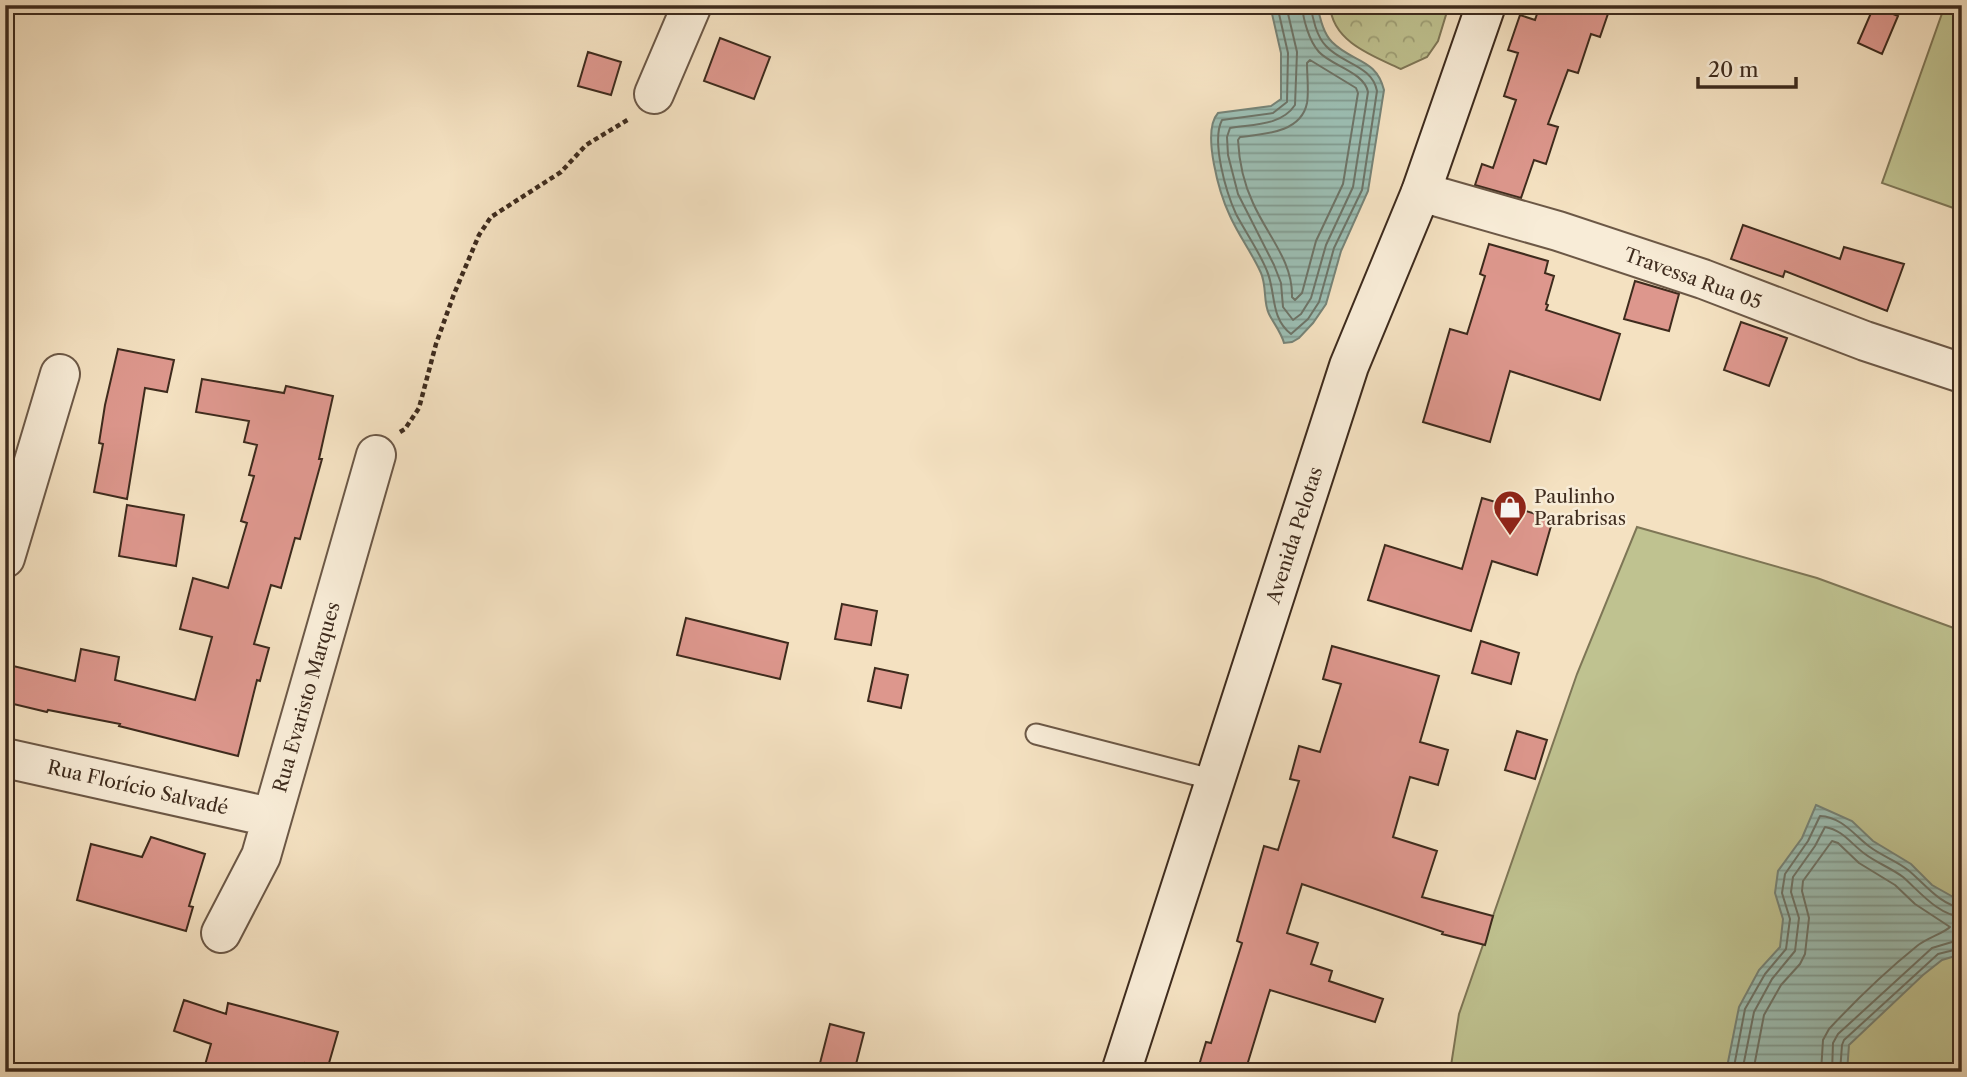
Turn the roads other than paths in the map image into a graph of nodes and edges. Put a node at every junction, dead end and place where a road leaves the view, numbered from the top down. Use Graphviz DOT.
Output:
graph roads {
  1 [pos="692,5"];
  2 [pos="1486,5"];
  3 [pos="654,93"];
  4 [pos="1421,192"];
  5 [pos="1962,373"];
  6 [pos="60,374"];
  7 [pos="376,455"];
  8 [pos="5,558"];
  9 [pos="1036,734"];
  10 [pos="5,758"];
  11 [pos="1215,780"];
  12 [pos="270,817"];
  13 [pos="222,933"];
  14 [pos="1121,1072"];
  1 -- 3 [label="street"];
  2 -- 4 [label="street, Avenida Pelotas"];
  4 -- 5 [label="street, Travessa Rua 05"];
  4 -- 11 [label="street, Avenida Pelotas"];
  6 -- 8 [label="street"];
  7 -- 12 [label="street, Rua Evaristo Marques"];
  9 -- 11 [label="lane"];
  10 -- 12 [label="street, Rua Florício Salvadé"];
  11 -- 14 [label="street, Avenida Pelotas"];
  12 -- 13 [label="street, Rua Evaristo Marques"];
}
